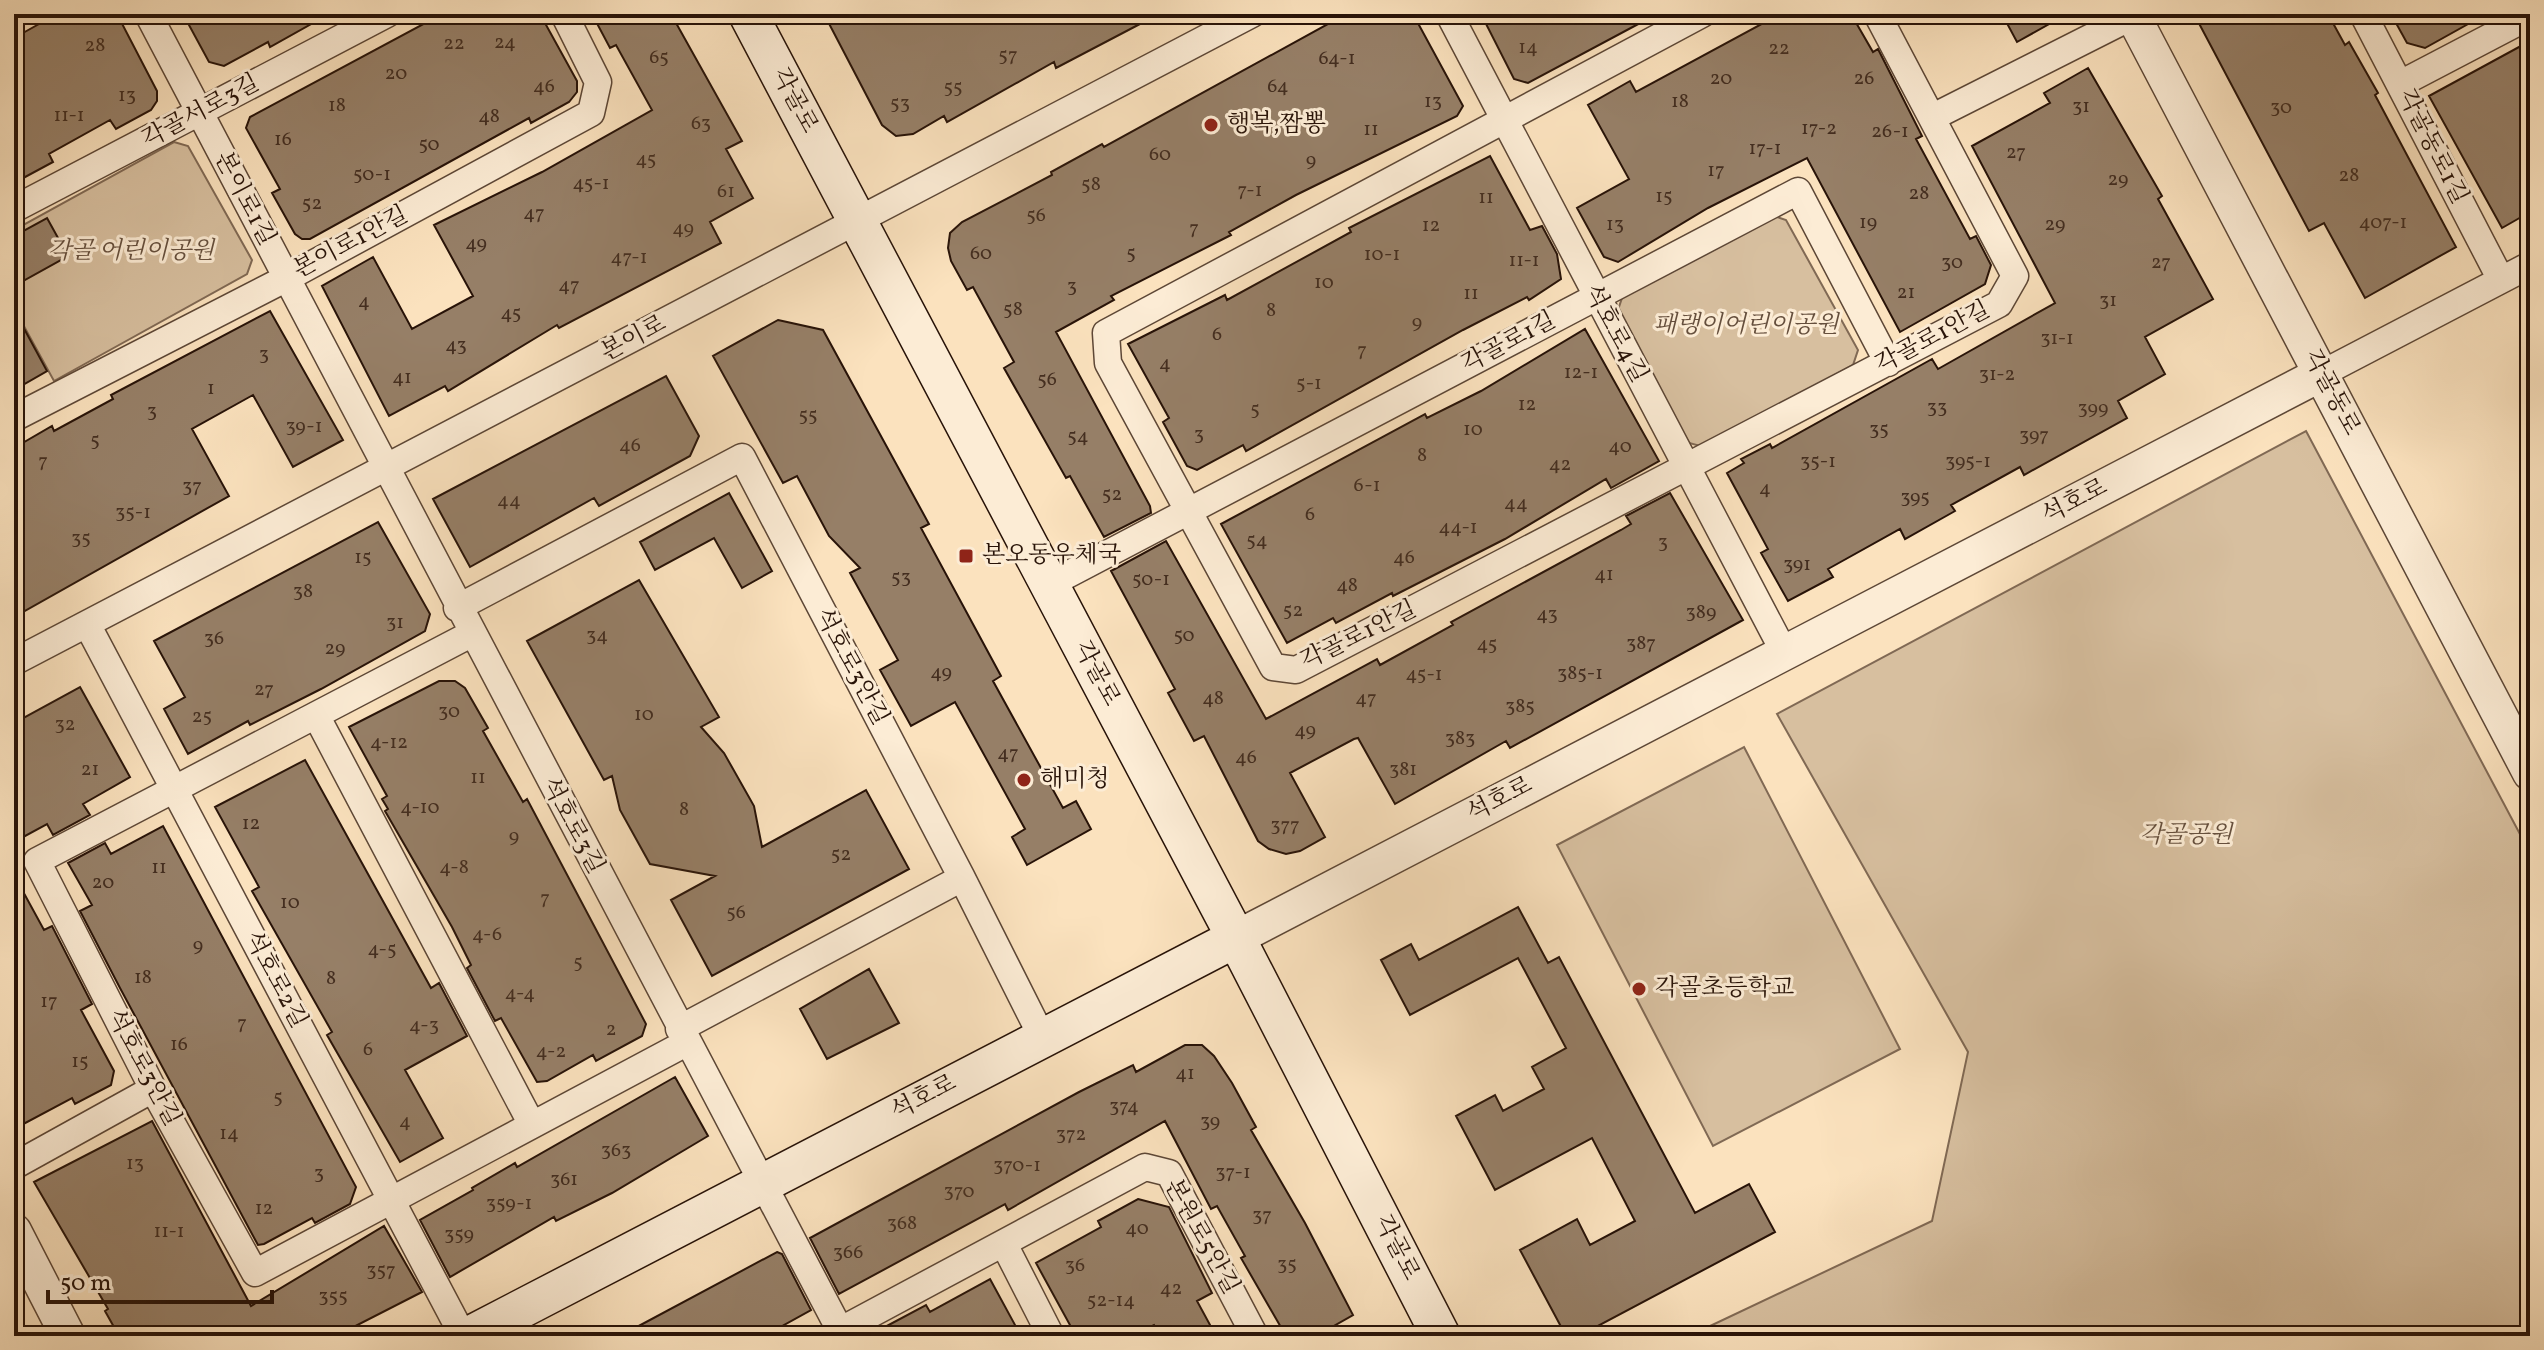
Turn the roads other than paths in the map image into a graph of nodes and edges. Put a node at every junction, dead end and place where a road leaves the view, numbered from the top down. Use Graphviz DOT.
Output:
graph roads {
  1 [pos="148,14"];
  2 [pos="387,14"];
  3 [pos="564,14"];
  4 [pos="748,14"];
  5 [pos="1252,14"];
  6 [pos="1449,14"];
  7 [pos="1702,14"];
  8 [pos="1877,14"];
  9 [pos="2363,14"];
  10 [pos="2133,15"];
  11 [pos="2525,16"];
  12 [pos="2400,84"];
  13 [pos="199,114"];
  14 [pos="1933,117"];
  15 [pos="1503,119"];
  16 [pos="14,209"];
  17 [pos="858,222"];
  18 [pos="2530,265"];
  19 [pos="285,279"];
  20 [pos="2501,280"];
  21 [pos="1595,298"];
  22 [pos="1888,363"];
  23 [pos="2321,374"];
  24 [pos="14,418"];
  25 [pos="384,469"];
  26 [pos="1687,469"];
  27 [pos="1188,510"];
  28 [pos="1048,585"];
  29 [pos="457,608"];
  30 [pos="87,624"];
  31 [pos="471,634"];
  32 [pos="1784,652"];
  33 [pos="14,662"];
  34 [pos="317,717"];
  35 [pos="2530,773"];
  36 [pos="174,790"];
  37 [pos="962,878"];
  38 [pos="1236,938"];
  39 [pos="683,1036"];
  40 [pos="1042,1037"];
  41 [pos="153,1089"];
  42 [pos="532,1125"];
  43 [pos="14,1166"];
  44 [pos="761,1182"];
  45 [pos="391,1203"];
  46 [pos="14,1231"];
  47 [pos="1004,1244"];
  48 [pos="838,1334"];
  49 [pos="68,1336"];
  50 [pos="466,1336"];
  51 [pos="1051,1336"];
  52 [pos="1255,1336"];
  53 [pos="1441,1336"];
  1 -- 13 [label="street, 본이로1길"];
  2 -- 13 [label="street, 각골서로3길"];
  3 -- 19 [label="street, 본이로1안길"];
  4 -- 17 [label="main road, 각골로"];
  5 -- 17 [label="street, 본이로"];
  6 -- 15 [label="street, 석호로4길"];
  7 -- 15 [label="street, 각골로1안길"];
  8 -- 14 [label="street, 각골로1안길"];
  9 -- 12 [label="street, 각골동로1길"];
  10 -- 14 [label="street"];
  10 -- 23 [label="street, 각골동로"];
  11 -- 12 [label="street"];
  12 -- 20 [label="street, 각골동로1길"];
  13 -- 16 [label="street, 각골서로3길"];
  13 -- 19 [label="street, 본이로1길"];
  14 -- 22 [label="street, 각골로1안길"];
  15 -- 21 [label="street, 석호로4길"];
  15 -- 27 [label="street, 각골로1안길"];
  17 -- 25 [label="street, 본이로"];
  17 -- 28 [label="main road, 각골로"];
  18 -- 20 [label="street, 석호로"];
  19 -- 24 [label="street, 본이로1안길"];
  19 -- 25 [label="street, 본이로1길"];
  20 -- 23 [label="street, 석호로"];
  21 -- 22 [label="street, 각골로1길"];
  21 -- 26 [label="street, 석호로4길"];
  21 -- 27 [label="street, 각골로1길"];
  22 -- 26 [label="street, 각골로1안길"];
  23 -- 32 [label="street, 석호로"];
  23 -- 35 [label="street, 각골동로"];
  25 -- 29 [label="street, 석호로3길"];
  25 -- 30 [label="street, 본이로"];
  26 -- 27 [label="street, 각골로1안길"];
  26 -- 32 [label="street, 석호로4길"];
  27 -- 28 [label="street, 각골로1길"];
  28 -- 38 [label="main road, 각골로"];
  29 -- 31 [label="street, 석호로3길"];
  29 -- 37 [label="street, 석호로3안길"];
  30 -- 33 [label="street, 본이로"];
  30 -- 36 [label="street, 석호로2길"];
  31 -- 34 [label="street, 석호로3안길"];
  31 -- 39 [label="street, 석호로3길"];
  32 -- 38 [label="street, 석호로"];
  34 -- 36 [label="street, 석호로3안길"];
  34 -- 42 [label="street"];
  36 -- 41 [label="street, 석호로3안길"];
  36 -- 45 [label="street, 석호로2길"];
  37 -- 39 [label="street, 석호로3안길"];
  37 -- 40 [label="street"];
  38 -- 40 [label="main road, 석호로"];
  38 -- 53 [label="main road, 각골로"];
  39 -- 42 [label="street, 석호로3안길"];
  39 -- 44 [label="street, 석호로3길"];
  40 -- 44 [label="main road, 석호로"];
  41 -- 43 [label="street"];
  41 -- 45 [label="street, 석호로3안길"];
  42 -- 45 [label="street, 석호로3안길"];
  44 -- 48 [label="street, 석호로3길"];
  44 -- 50 [label="main road, 석호로"];
  45 -- 50 [label="street, 석호로2길"];
  46 -- 49 [label="street"];
  47 -- 48 [label="street, 본원로5안길"];
  47 -- 51 [label="street"];
  47 -- 52 [label="street, 본원로5안길"];
}
